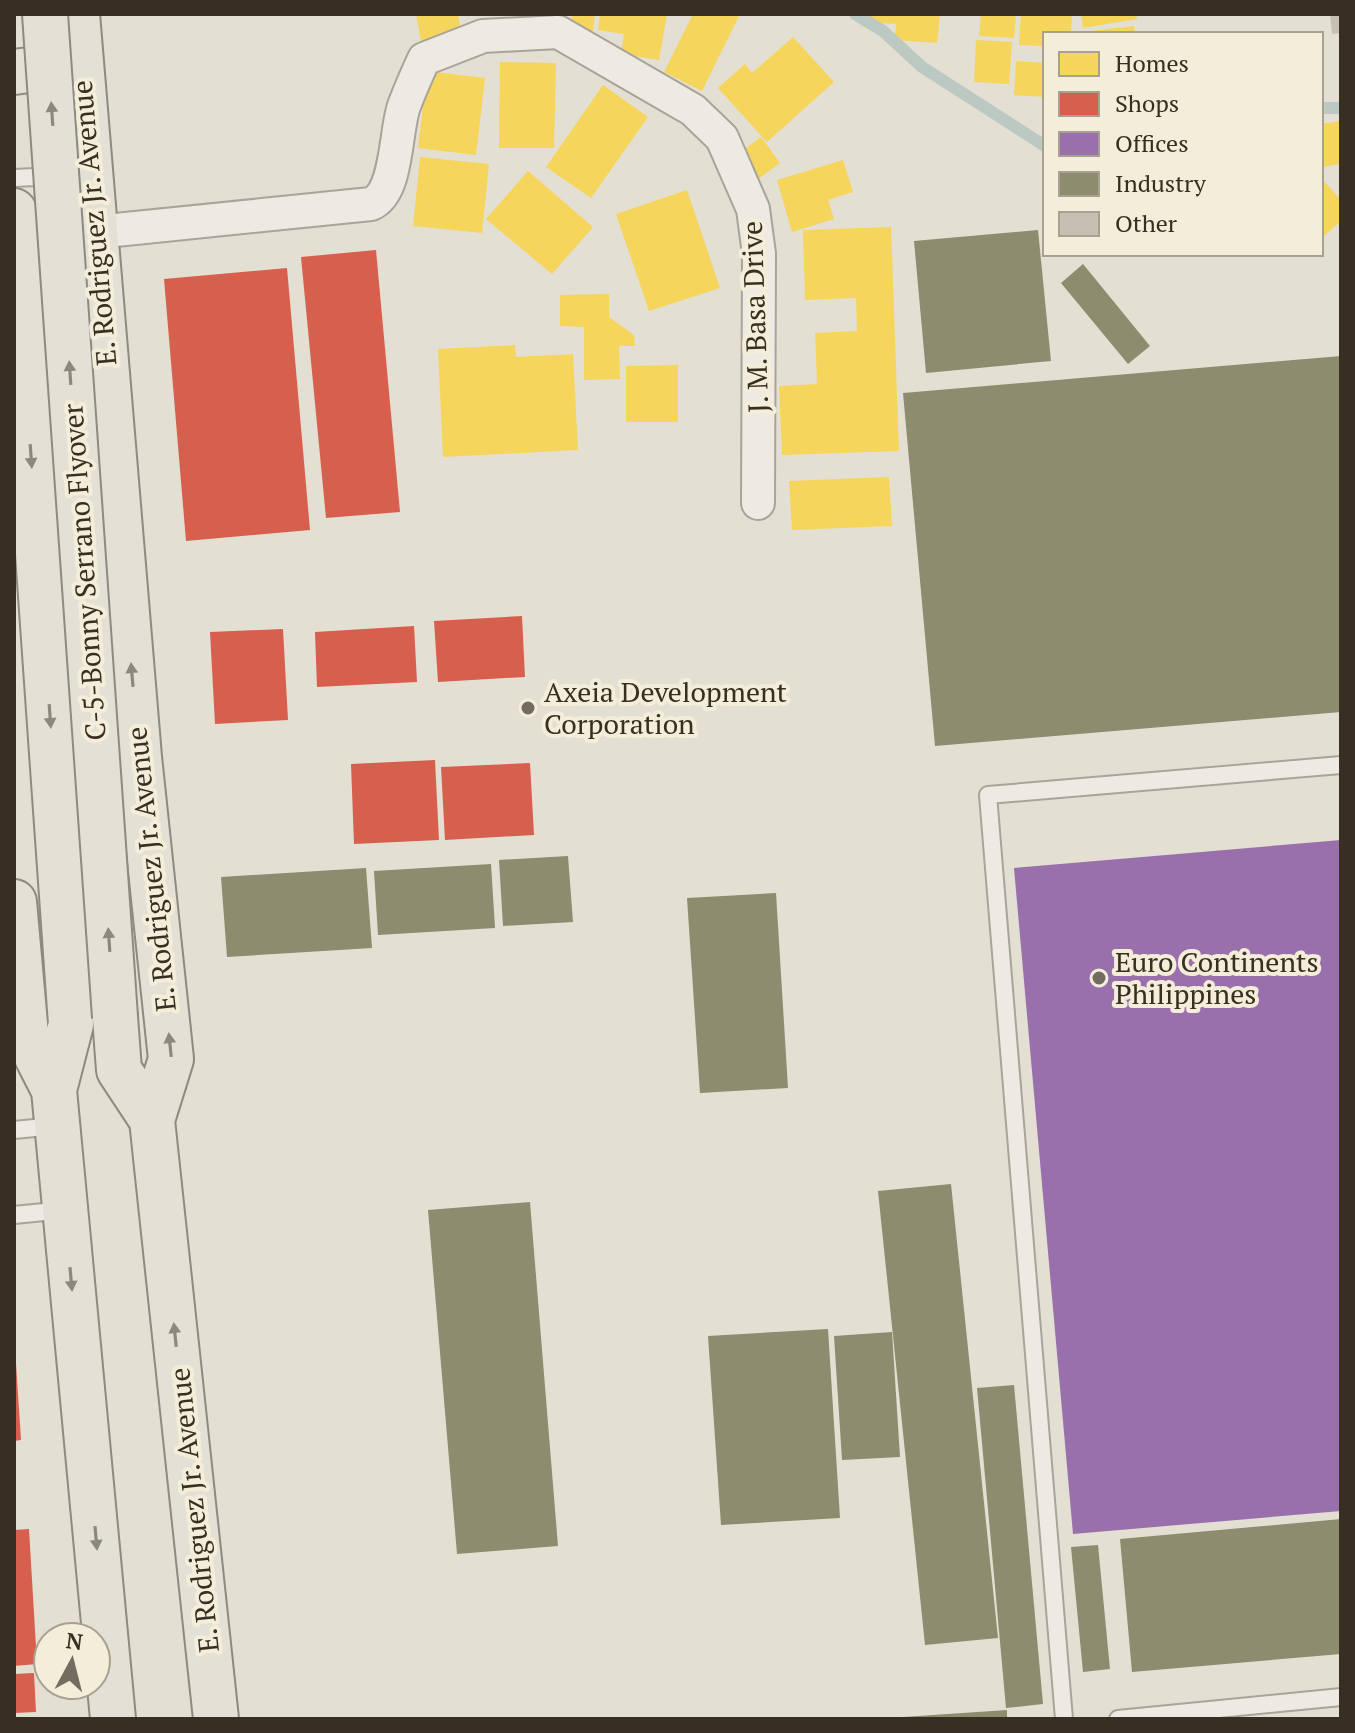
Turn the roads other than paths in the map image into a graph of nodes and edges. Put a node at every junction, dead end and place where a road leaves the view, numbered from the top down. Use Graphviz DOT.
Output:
graph roads {
  1 [pos="45,14"];
  2 [pos="77,14"];
  3 [pos="81,63"];
  4 [pos="14,72"];
  5 [pos="91,174"];
  6 [pos="14,178"];
  7 [pos="14,211"];
  8 [pos="96,232"];
  9 [pos="758,503"];
  10 [pos="1341,765"];
  11 [pos="14,902"];
  12 [pos="55,1108"];
  13 [pos="152,1120"];
  14 [pos="14,1130"];
  15 [pos="65,1210"];
  16 [pos="14,1215"];
  17 [pos="1341,1697"];
  18 [pos="113,1719"];
  19 [pos="216,1719"];
  20 [pos="1064,1719"];
  21 [pos="1118,1719"];
  13 -- 1 [label="main road, C-5-Bonny Serrano Flyover, one-way, bridge"];
  2 -- 3 [label="main road, E. Rodriguez Jr. Avenue"];
  3 -- 4 [label="main road"];
  3 -- 5 [label="main road, E. Rodriguez Jr. Avenue"];
  5 -- 6 [label="lane"];
  5 -- 8 [label="main road, E. Rodriguez Jr. Avenue"];
  7 -- 12 [label="main road, C-5-Bonny Serrano Flyover, one-way"];
  8 -- 9 [label="street, J. M. Basa Drive"];
  13 -- 8 [label="main road, E. Rodriguez Jr. Avenue, one-way"];
  10 -- 20 [label="lane"];
  11 -- 12 [label="main road"];
  12 -- 14 [label="lane"];
  12 -- 15 [label="main road"];
  19 -- 13 [label="main road, E. Rodriguez Jr. Avenue, one-way"];
  15 -- 16 [label="lane"];
  15 -- 18 [label="main road, one-way"];
  17 -- 21 [label="lane"];
}
